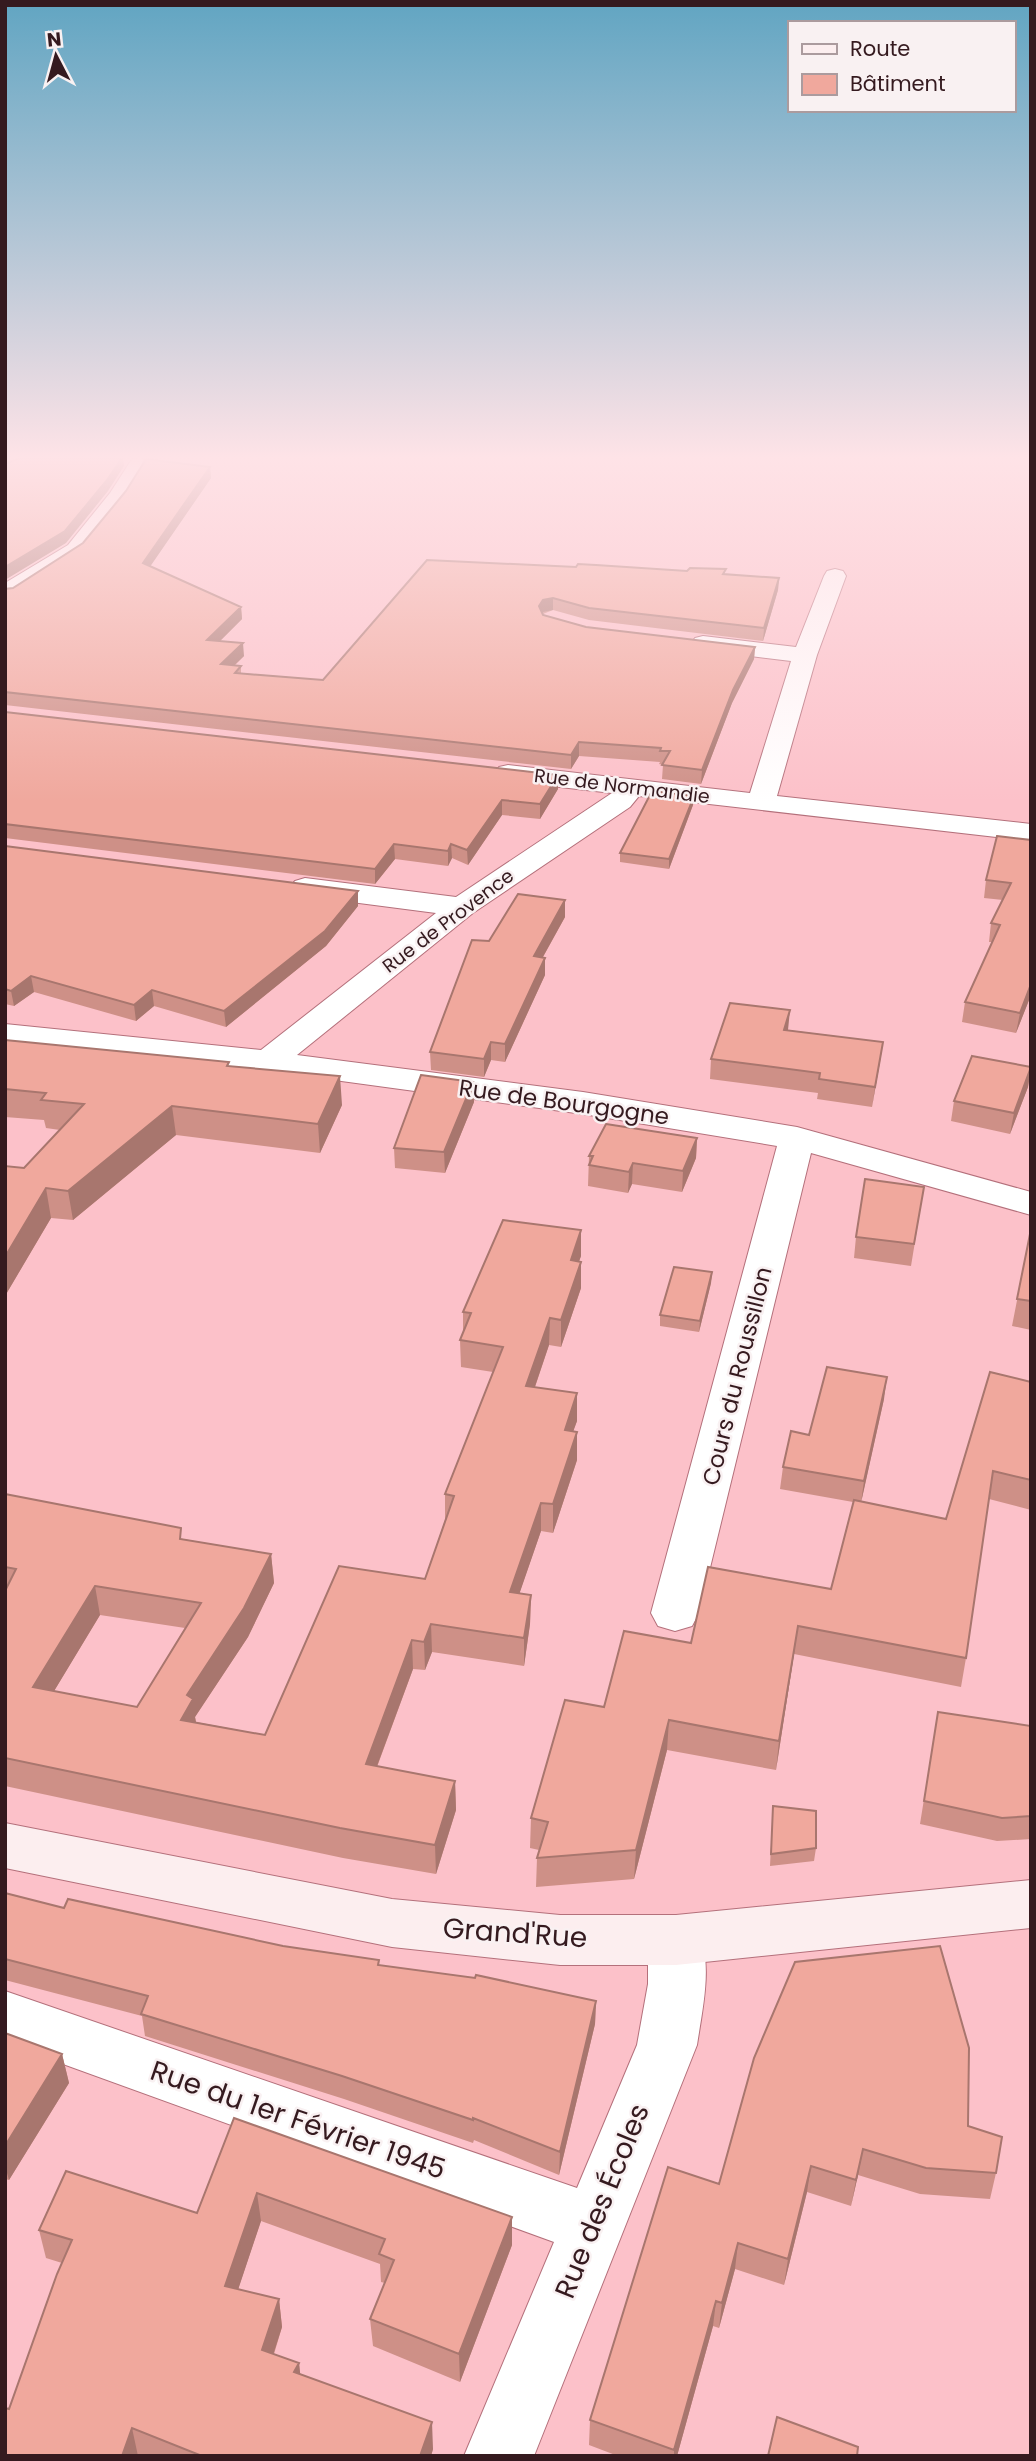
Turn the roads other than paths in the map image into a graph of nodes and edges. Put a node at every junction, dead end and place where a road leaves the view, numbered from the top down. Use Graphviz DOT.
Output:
graph roads {
  1 [pos="38,573"];
  2 [pos="835,576"];
  3 [pos="5,593"];
  4 [pos="682,641"];
  5 [pos="805,655"];
  6 [pos="483,770"];
  7 [pos="633,787"];
  8 [pos="761,802"];
  9 [pos="1031,833"];
  10 [pos="282,884"];
  11 [pos="462,907"];
  12 [pos="5,1034"];
  13 [pos="268,1061"];
  14 [pos="797,1138"];
  15 [pos="1031,1204"];
  16 [pos="675,1613"];
  17 [pos="5,1845"];
  18 [pos="1031,1904"];
  19 [pos="677,1940"];
  20 [pos="5,2017"];
  21 [pos="592,2224"];
  22 [pos="499,2456"];
  1 -- 3 [label="street"];
  2 -- 5 [label="street"];
  4 -- 5 [label="street"];
  5 -- 8 [label="street"];
  6 -- 7 [label="street, Rue de Normandie"];
  7 -- 8 [label="street, Rue de Normandie"];
  7 -- 11 [label="street, Rue de Provence"];
  8 -- 9 [label="street, Rue de Normandie"];
  10 -- 11 [label="street"];
  11 -- 13 [label="street, Rue de Provence"];
  12 -- 13 [label="street, Rue de Bourgogne"];
  13 -- 14 [label="street, Rue de Bourgogne"];
  14 -- 15 [label="street, Rue de Bourgogne"];
  14 -- 16 [label="street, Cours du Roussillon"];
  17 -- 19 [label="main road, Grand'Rue"];
  18 -- 19 [label="main road, Grand'Rue"];
  19 -- 21 [label="street, Rue des Écoles"];
  20 -- 21 [label="street, Rue du 1er Février 1945"];
  21 -- 22 [label="street, Rue des Écoles"];
}
